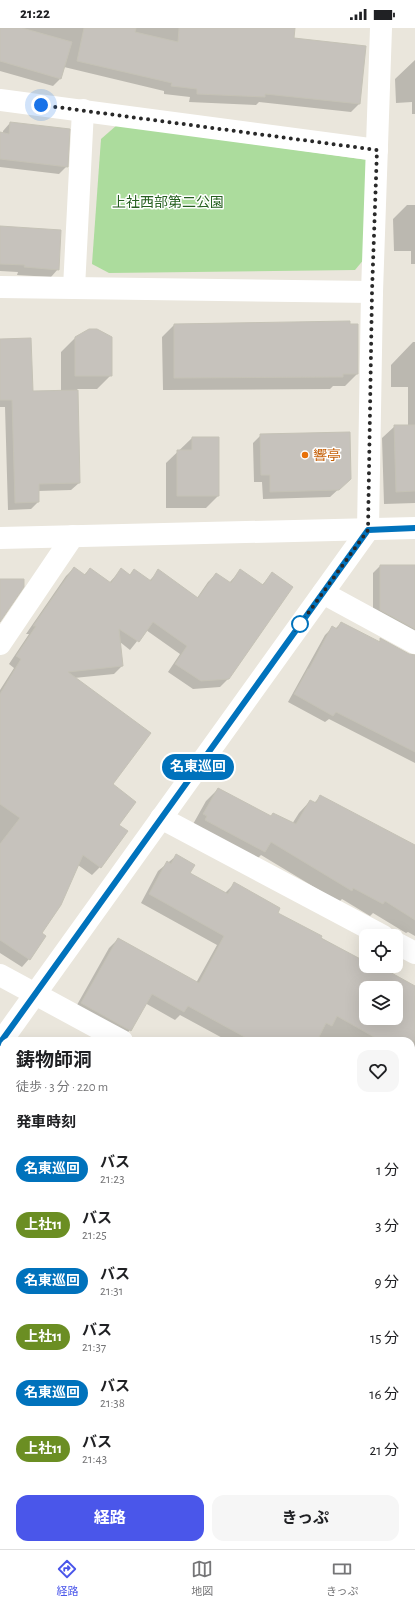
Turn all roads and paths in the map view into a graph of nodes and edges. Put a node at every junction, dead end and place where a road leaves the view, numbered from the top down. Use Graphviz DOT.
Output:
graph roads {
  1 [pos="381,28"];
  2 [pos="0,100"];
  3 [pos="83,110"];
  4 [pos="377,150"];
  5 [pos="0,287"];
  6 [pos="74,288"];
  7 [pos="372,292"];
  8 [pos="415,528"];
  9 [pos="368,530"];
  10 [pos="73,536"];
  11 [pos="0,538"];
  12 [pos="323,593"];
  13 [pos="415,643"];
  14 [pos="0,644"];
  15 [pos="161,818"];
  16 [pos="370,929"];
  17 [pos="403,947"];
  18 [pos="415,953"];
  19 [pos="0,975"];
  20 [pos="35,995"];
  21 [pos="4,1037"];
  22 [pos="114,1037"];
  1 -- 4 [label="street"];
  2 -- 3 [label="street"];
  3 -- 4 [label="street"];
  3 -- 6 [label="street"];
  4 -- 7 [label="street"];
  5 -- 6 [label="street"];
  6 -- 7 [label="street"];
  7 -- 9 [label="street"];
  8 -- 9 [label="street"];
  9 -- 10 [label="street"];
  9 -- 12 [label="street"];
  10 -- 11 [label="street"];
  10 -- 14 [label="street"];
  12 -- 13 [label="street"];
  12 -- 15 [label="street"];
  15 -- 16 [label="street"];
  15 -- 20 [label="street"];
  17 -- 18 [label="street"];
  19 -- 20 [label="street"];
  20 -- 21 [label="street"];
  20 -- 22 [label="street"];
}
